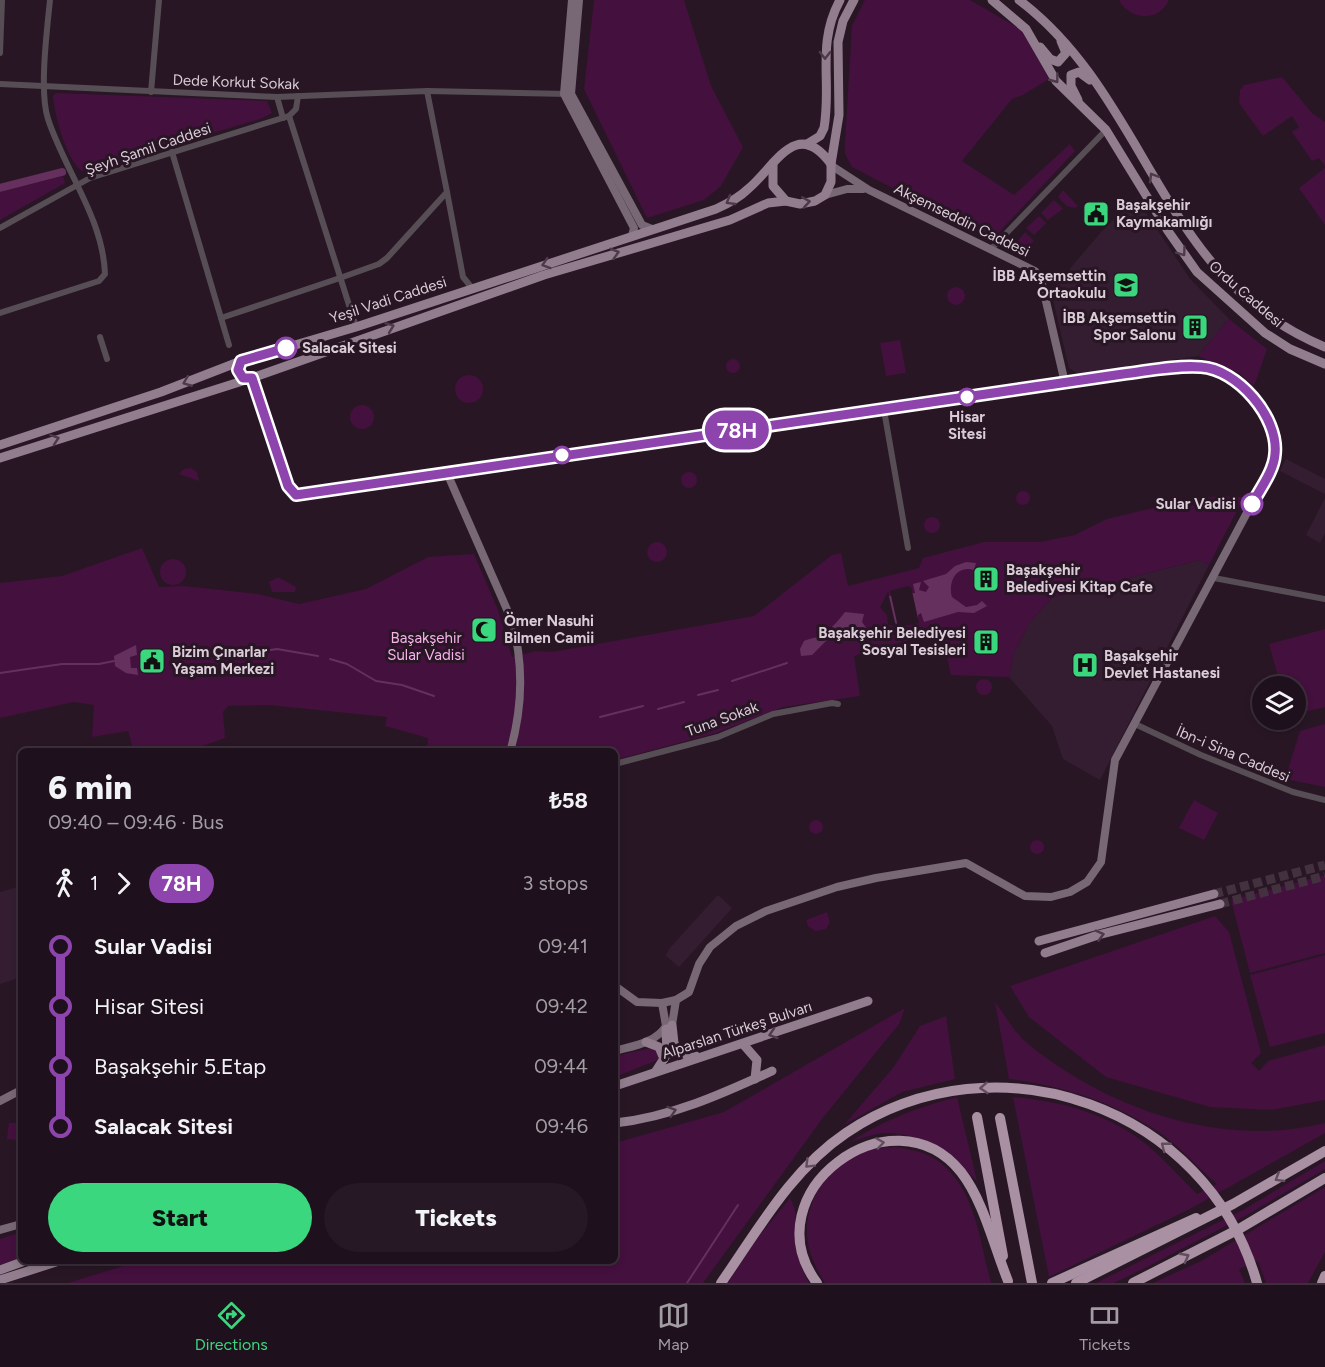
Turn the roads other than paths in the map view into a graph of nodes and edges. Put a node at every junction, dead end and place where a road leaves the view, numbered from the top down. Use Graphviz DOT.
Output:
graph roads {
  1 [pos="2,0"];
  2 [pos="50,0"];
  3 [pos="159,0"];
  4 [pos="572,0"];
  5 [pos="579,0"];
  6 [pos="840,0"];
  7 [pos="854,0"];
  8 [pos="992,0"];
  9 [pos="1019,0"];
  10 [pos="1026,29"];
  11 [pos="1053,29"];
  12 [pos="0,53"];
  13 [pos="0,84"];
  14 [pos="45,86"];
  15 [pos="427,91"];
  16 [pos="151,92"];
  17 [pos="568,94"];
  18 [pos="298,96"];
  19 [pos="277,97"];
  20 [pos="1105,98"];
  21 [pos="1080,103"];
  22 [pos="286,117"];
  23 [pos="1106,130"];
  24 [pos="807,144"];
  25 [pos="172,152"];
  26 [pos="773,163"];
  27 [pos="831,165"];
  28 [pos="79,186"];
  29 [pos="869,190"];
  30 [pos="447,192"];
  31 [pos="825,195"];
  32 [pos="786,201"];
  33 [pos="0,228"];
  34 [pos="652,230"];
  35 [pos="632,236"];
  36 [pos="991,249"];
  37 [pos="463,277"];
  38 [pos="340,278"];
  39 [pos="472,288"];
  40 [pos="454,294"];
  41 [pos="0,313"];
  42 [pos="220,318"];
  43 [pos="356,327"];
  44 [pos="100,337"];
  45 [pos="229,345"];
  46 [pos="1325,347"];
  47 [pos="107,359"];
  48 [pos="244,360"];
  49 [pos="1325,364"];
  50 [pos="252,378"];
  51 [pos="1065,383"];
  52 [pos="884,410"];
  53 [pos="874,411"];
  54 [pos="825,418"];
  55 [pos="0,445"];
  56 [pos="0,458"];
  57 [pos="447,473"];
  58 [pos="908,548"];
  59 [pos="1214,578"];
  60 [pos="1325,599"];
  61 [pos="838,704"];
  62 [pos="1135,724"];
  63 [pos="511,748"];
  64 [pos="618,763"];
  65 [pos="1325,800"];
  66 [pos="1214,894"];
  67 [pos="1220,904"];
  68 [pos="1040,941"];
  69 [pos="1045,953"];
  70 [pos="618,988"];
  71 [pos="676,1000"];
  72 [pos="868,1001"];
  73 [pos="662,1004"];
  74 [pos="669,1026"];
  75 [pos="646,1042"];
  76 [pos="742,1044"];
  77 [pos="618,1050"];
  78 [pos="704,1057"];
  79 [pos="664,1062"];
  80 [pos="772,1071"];
  81 [pos="654,1073"];
  82 [pos="755,1079"];
  83 [pos="618,1085"];
  84 [pos="18,1092"];
  85 [pos="0,1101"];
  86 [pos="977,1118"];
  87 [pos="1000,1118"];
  88 [pos="618,1122"];
  89 [pos="1325,1150"];
  90 [pos="1325,1178"];
  91 [pos="1233,1204"];
  92 [pos="18,1225"];
  93 [pos="0,1230"];
  94 [pos="18,1263"];
  95 [pos="50,1264"];
  96 [pos="0,1270"];
  97 [pos="1325,1276"];
  98 [pos="1031,1277"];
  99 [pos="0,1280"];
  100 [pos="1008,1282"];
  101 [pos="721,1283"];
  102 [pos="818,1283"];
  103 [pos="1052,1283"];
  104 [pos="1076,1283"];
  105 [pos="1133,1283"];
  106 [pos="1257,1283"];
  107 [pos="1322,1283"];
  1 -- 12 [label="street"];
  2 -- 14 [label="street"];
  3 -- 16 [label="street"];
  4 -- 17 [label="street"];
  5 -- 17 [label="street"];
  6 -- 24 [label="main road, one-way"];
  7 -- 27 [label="main road"];
  8 -- 10 [label="main road, Ordu Caddesi"];
  9 -- 11 [label="main road, Ordu Caddesi"];
  10 -- 11 [label="main road"];
  10 -- 21 [label="main road, Ordu Caddesi, one-way"];
  11 -- 20 [label="main road, Ordu Caddesi"];
  13 -- 14 [label="street, Dede Korkut Sokak"];
  14 -- 16 [label="street, Dede Korkut Sokak"];
  14 -- 28 [label="street"];
  15 -- 17 [label="street, Dede Korkut Sokak"];
  15 -- 18 [label="street, Dede Korkut Sokak"];
  15 -- 30 [label="street"];
  16 -- 19 [label="street, Dede Korkut Sokak"];
  17 -- 34 [label="street"];
  17 -- 35 [label="street"];
  18 -- 19 [label="street, Dede Korkut Sokak"];
  18 -- 22 [label="street"];
  19 -- 22 [label="street"];
  20 -- 21 [label="main road"];
  46 -- 20 [label="main road, Ordu Caddesi, one-way"];
  21 -- 23 [label="main road, Ordu Caddesi"];
  22 -- 25 [label="street, Şeyh Şamil Caddesi"];
  22 -- 38 [label="street"];
  23 -- 36 [label="street"];
  23 -- 49 [label="main road, Ordu Caddesi, one-way"];
  24 -- 26 [label="main road, Yeşil Vadi Caddesi"];
  24 -- 27 [label="main road"];
  25 -- 28 [label="street, Şeyh Şamil Caddesi"];
  25 -- 42 [label="street"];
  26 -- 32 [label="main road"];
  26 -- 34 [label="main road, Yeşil Vadi Caddesi, one-way"];
  27 -- 29 [label="street, Akşemseddin Caddesi"];
  27 -- 31 [label="main road"];
  28 -- 33 [label="street, Şeyh Şamil Caddesi"];
  28 -- 41 [label="street"];
  29 -- 31 [label="street, Akşemseddin Caddesi"];
  29 -- 36 [label="street, Akşemseddin Caddesi"];
  30 -- 37 [label="street"];
  30 -- 38 [label="street"];
  32 -- 31 [label="main road, Yeşil Vadi Caddesi, one-way"];
  50 -- 32 [label="main road, Yeşil Vadi Caddesi, one-way"];
  34 -- 35 [label="main road, Yeşil Vadi Caddesi"];
  35 -- 39 [label="main road, Yeşil Vadi Caddesi, one-way"];
  36 -- 51 [label="street, Akşemseddin Caddesi"];
  37 -- 39 [label="street"];
  37 -- 40 [label="street"];
  38 -- 42 [label="street"];
  38 -- 43 [label="street"];
  39 -- 40 [label="main road, Yeşil Vadi Caddesi"];
  40 -- 43 [label="main road, Yeşil Vadi Caddesi"];
  42 -- 45 [label="street"];
  43 -- 48 [label="main road, Yeşil Vadi Caddesi"];
  44 -- 47 [label="street"];
  48 -- 50 [label="main road"];
  48 -- 50 [label="main road"];
  48 -- 55 [label="main road, Yeşil Vadi Caddesi, one-way"];
  56 -- 50 [label="main road, Yeşil Vadi Caddesi, one-way"];
  50 -- 57 [label="street"];
  51 -- 52 [label="street"];
  51 -- 59 [label="street"];
  52 -- 53 [label="street"];
  52 -- 58 [label="street"];
  54 -- 57 [label="street"];
  57 -- 63 [label="street"];
  59 -- 60 [label="street"];
  59 -- 62 [label="street"];
  61 -- 64 [label="street, Tuna Sokak"];
  62 -- 65 [label="street, İbn-i Sina Caddesi"];
  62 -- 71 [label="street"];
  66 -- 68 [label="main road"];
  69 -- 67 [label="main road, one-way"];
  70 -- 73 [label="street"];
  71 -- 73 [label="street"];
  71 -- 74 [label="street"];
  72 -- 76 [label="main road, Alparslan Türkeş Bulvarı, one-way"];
  73 -- 74 [label="street"];
  74 -- 75 [label="street"];
  74 -- 78 [label="main road"];
  74 -- 79 [label="main road"];
  75 -- 77 [label="street"];
  75 -- 79 [label="main road"];
  76 -- 78 [label="main road, Alparslan Türkeş Bulvarı"];
  76 -- 82 [label="main road"];
  78 -- 81 [label="main road, Alparslan Türkeş Bulvarı"];
  79 -- 81 [label="main road"];
  80 -- 82 [label="main road"];
  81 -- 83 [label="main road, Alparslan Türkeş Bulvarı"];
  88 -- 82 [label="main road, one-way"];
  84 -- 85 [label="street"];
  86 -- 100 [label="highway"];
  87 -- 98 [label="highway"];
  89 -- 91 [label="highway, one-way"];
  105 -- 90 [label="highway, one-way"];
  91 -- 103 [label="highway"];
  91 -- 104 [label="highway"];
  92 -- 93 [label="street"];
  94 -- 96 [label="main road"];
  95 -- 99 [label="main road"];
  97 -- 107 [label="highway"];
  102 -- 100 [label="highway, one-way"];
  106 -- 101 [label="highway, one-way"];
}
